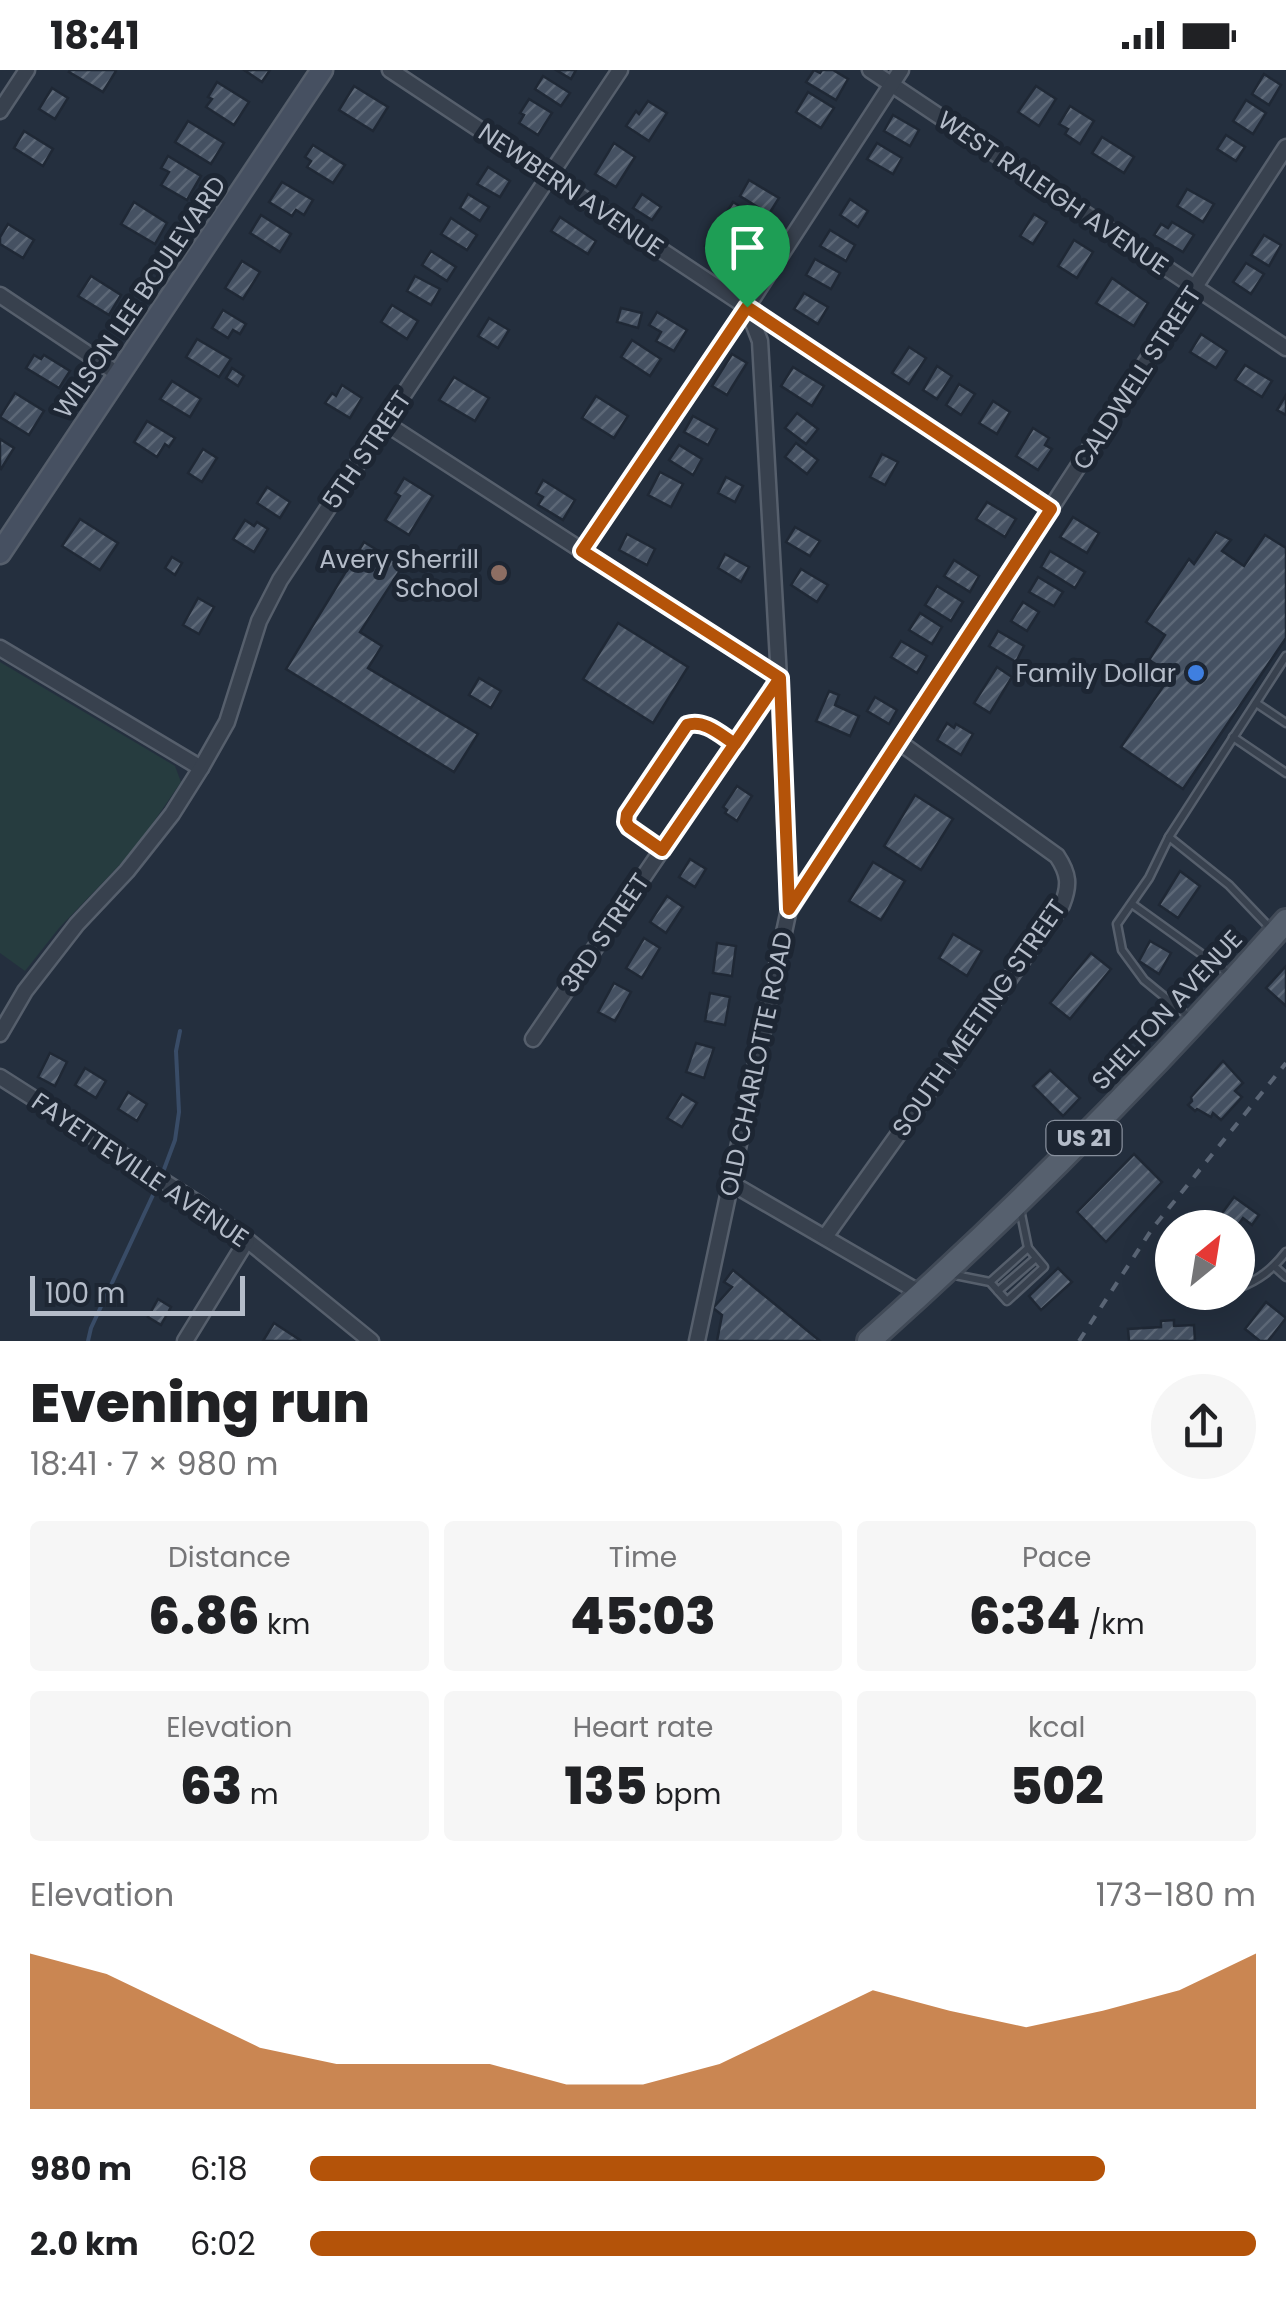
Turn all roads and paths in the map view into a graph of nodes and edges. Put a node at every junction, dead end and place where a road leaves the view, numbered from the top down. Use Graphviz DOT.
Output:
graph roads {
  1 [pos="27,70"];
  2 [pos="322,70"];
  3 [pos="390,70"];
  4 [pos="620,70"];
  5 [pos="870,70"];
  6 [pos="900,70"];
  7 [pos="891,84"];
  8 [pos="0,110"];
  9 [pos="1286,147"];
  10 [pos="550,176"];
  11 [pos="1196,288"];
  12 [pos="0,295"];
  13 [pos="747,307"];
  14 [pos="1286,348"];
  15 [pos="118,374"];
  16 [pos="386,422"];
  17 [pos="1051,509"];
  18 [pos="582,551"];
  19 [pos="0,553"];
  20 [pos="0,648"];
  21 [pos="1286,656"];
  22 [pos="1282,670"];
  23 [pos="780,678"];
  24 [pos="1256,703"];
  25 [pos="1286,723"];
  26 [pos="1233,738"];
  27 [pos="898,742"];
  28 [pos="735,744"];
  29 [pos="201,768"];
  30 [pos="1286,773"];
  31 [pos="1168,836"];
  32 [pos="662,850"];
  33 [pos="1132,904"];
  34 [pos="789,909"];
  35 [pos="1280,928"];
  36 [pos="1235,979"];
  37 [pos="1195,1022"];
  38 [pos="0,1034"];
  39 [pos="534,1039"];
  40 [pos="0,1078"];
  41 [pos="731,1183"];
  42 [pos="1018,1200"];
  43 [pos="824,1238"];
  44 [pos="248,1240"];
  45 [pos="1028,1248"];
  46 [pos="1286,1252"];
  47 [pos="1036,1258"];
  48 [pos="1274,1267"];
  49 [pos="944,1272"];
  50 [pos="1286,1277"];
  51 [pos="990,1282"];
  52 [pos="1255,1282"];
  53 [pos="998,1291"];
  54 [pos="922,1294"];
  55 [pos="185,1341"];
  56 [pos="371,1341"];
  57 [pos="697,1341"];
  58 [pos="869,1341"];
  1 -- 8 [label="street"];
  2 -- 15 [label="street, WILSON LEE BOULEVARD"];
  3 -- 10 [label="street, NEWBERN AVENUE"];
  4 -- 10 [label="street, 5TH STREET"];
  5 -- 7 [label="street, WEST RALEIGH AVENUE"];
  6 -- 7 [label="street"];
  7 -- 11 [label="street, WEST RALEIGH AVENUE"];
  7 -- 13 [label="street"];
  9 -- 11 [label="street, CALDWELL STREET"];
  10 -- 13 [label="street, NEWBERN AVENUE"];
  10 -- 16 [label="street, 5TH STREET"];
  11 -- 14 [label="street, WEST RALEIGH AVENUE"];
  11 -- 17 [label="street, CALDWELL STREET"];
  12 -- 15 [label="street"];
  13 -- 17 [label="street, NEWBERN AVENUE"];
  13 -- 18 [label="street"];
  13 -- 23 [label="street, OLD CHARLOTTE ROAD"];
  15 -- 19 [label="street, WILSON LEE BOULEVARD"];
  16 -- 18 [label="street"];
  16 -- 29 [label="street, 5TH STREET"];
  17 -- 27 [label="street, CALDWELL STREET"];
  18 -- 23 [label="street"];
  20 -- 29 [label="street"];
  21 -- 22 [label="lane"];
  22 -- 24 [label="lane"];
  23 -- 28 [label="street, 3RD STREET"];
  23 -- 34 [label="street, OLD CHARLOTTE ROAD"];
  24 -- 25 [label="lane"];
  24 -- 26 [label="lane"];
  26 -- 30 [label="lane"];
  26 -- 31 [label="lane"];
  27 -- 34 [label="street, CALDWELL STREET"];
  27 -- 43 [label="street, SOUTH MEETING STREET"];
  28 -- 32 [label="street, 3RD STREET"];
  28 -- 32 [label="lane"];
  29 -- 38 [label="street, 5TH STREET"];
  31 -- 33 [label="lane"];
  31 -- 35 [label="lane"];
  32 -- 39 [label="street, 3RD STREET"];
  33 -- 36 [label="lane"];
  33 -- 37 [label="lane"];
  34 -- 41 [label="street, OLD CHARLOTTE ROAD"];
  35 -- 36 [label="main road, SHELTON AVENUE / US 21"];
  36 -- 37 [label="main road, SHELTON AVENUE / US 21"];
  37 -- 42 [label="main road, SHELTON AVENUE / US 21"];
  40 -- 44 [label="street, FAYETTEVILLE AVENUE"];
  41 -- 43 [label="street"];
  41 -- 57 [label="street, OLD CHARLOTTE ROAD"];
  42 -- 45 [label="lane"];
  42 -- 49 [label="main road, SHELTON AVENUE / US 21"];
  43 -- 54 [label="street"];
  44 -- 55 [label="street"];
  44 -- 56 [label="street, FAYETTEVILLE AVENUE"];
  45 -- 47 [label="lane"];
  45 -- 51 [label="lane"];
  46 -- 48 [label="lane"];
  47 -- 53 [label="lane"];
  47 -- 53 [label="lane"];
  48 -- 50 [label="lane"];
  48 -- 52 [label="lane"];
  49 -- 51 [label="lane"];
  49 -- 54 [label="main road, SHELTON AVENUE / US 21"];
  51 -- 53 [label="lane"];
  54 -- 58 [label="main road, SHELTON AVENUE / US 21"];
}
